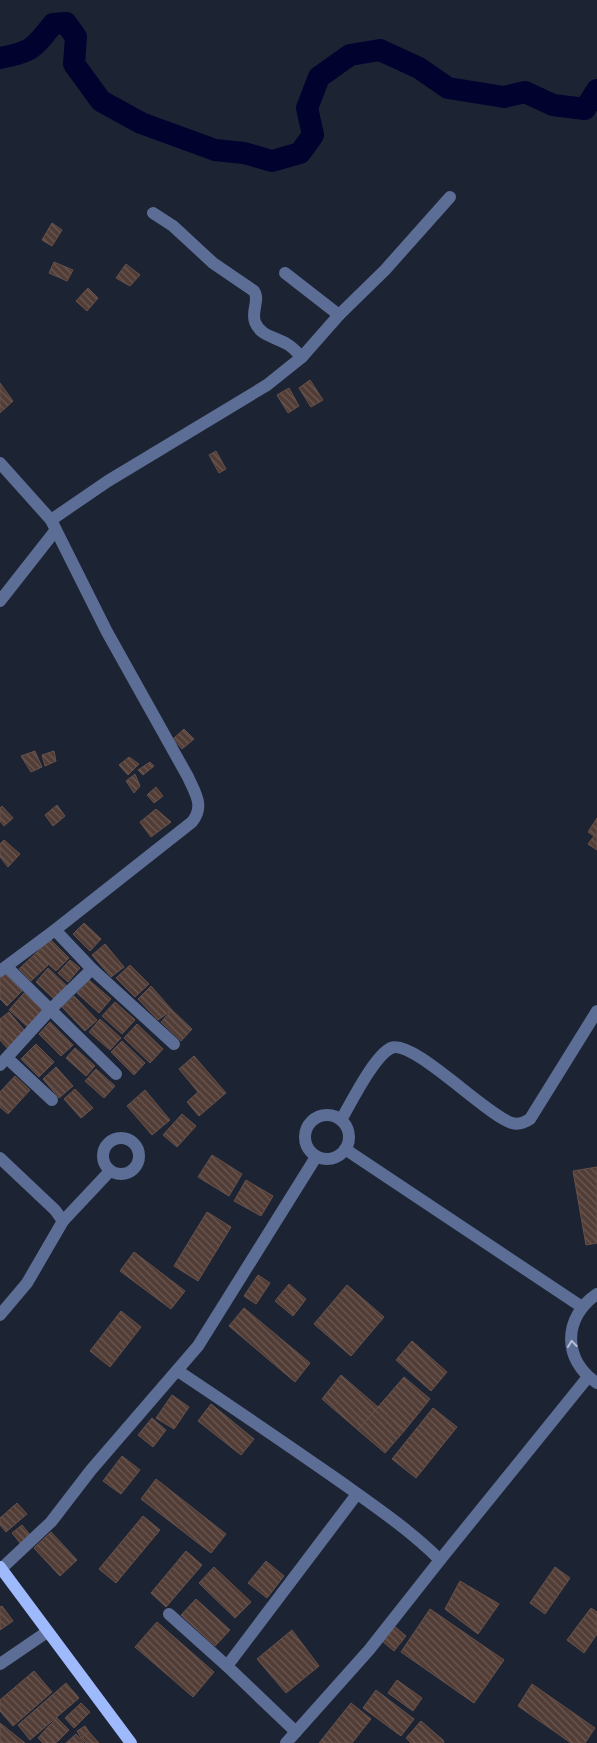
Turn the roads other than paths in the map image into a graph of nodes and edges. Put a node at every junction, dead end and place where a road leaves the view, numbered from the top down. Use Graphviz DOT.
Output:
graph roads {
  1 [pos="450,198"];
  2 [pos="154,213"];
  3 [pos="285,273"];
  4 [pos="339,315"];
  5 [pos="302,357"];
  6 [pos="0,463"];
  7 [pos="53,526"];
  8 [pos="0,601"];
  9 [pos="55,930"];
  10 [pos="4,969"];
  11 [pos="92,969"];
  12 [pos="50,1010"];
  13 [pos="597,1011"];
  14 [pos="174,1044"];
  15 [pos="3,1061"];
  16 [pos="116,1074"];
  17 [pos="52,1100"];
  18 [pos="341,1120"];
  19 [pos="346,1149"];
  20 [pos="316,1157"];
  21 [pos="0,1158"];
  22 [pos="110,1171"];
  23 [pos="63,1221"];
  24 [pos="597,1294"];
  25 [pos="582,1307"];
  26 [pos="0,1315"];
  27 [pos="178,1371"];
  28 [pos="593,1380"];
  29 [pos="357,1494"];
  30 [pos="440,1560"];
  31 [pos="1,1568"];
  32 [pos="168,1614"];
  33 [pos="47,1632"];
  34 [pos="0,1664"];
  35 [pos="227,1666"];
  36 [pos="296,1732"];
  37 [pos="131,1743"];
  38 [pos="286,1743"];
  1 -- 4 [label="street"];
  2 -- 5 [label="street"];
  3 -- 4 [label="street"];
  4 -- 5 [label="street"];
  5 -- 7 [label="street"];
  6 -- 7 [label="street"];
  7 -- 8 [label="street"];
  7 -- 9 [label="street"];
  9 -- 10 [label="street"];
  9 -- 11 [label="street"];
  10 -- 12 [label="street"];
  11 -- 12 [label="street"];
  11 -- 14 [label="street"];
  12 -- 15 [label="street"];
  12 -- 16 [label="street"];
  13 -- 18 [label="street"];
  15 -- 17 [label="street"];
  18 -- 19 [label="street"];
  18 -- 20 [label="street"];
  19 -- 20 [label="street"];
  19 -- 25 [label="street"];
  20 -- 27 [label="street"];
  21 -- 23 [label="street"];
  22 -- 23 [label="street"];
  23 -- 26 [label="street"];
  24 -- 25 [label="street"];
  28 -- 25 [label="street, one-way"];
  27 -- 29 [label="street"];
  27 -- 31 [label="street"];
  28 -- 30 [label="street"];
  29 -- 30 [label="street"];
  29 -- 35 [label="street"];
  30 -- 36 [label="street"];
  31 -- 33 [label="main road"];
  32 -- 35 [label="street"];
  33 -- 34 [label="street"];
  33 -- 37 [label="main road"];
  35 -- 36 [label="street"];
  36 -- 38 [label="street"];
}
